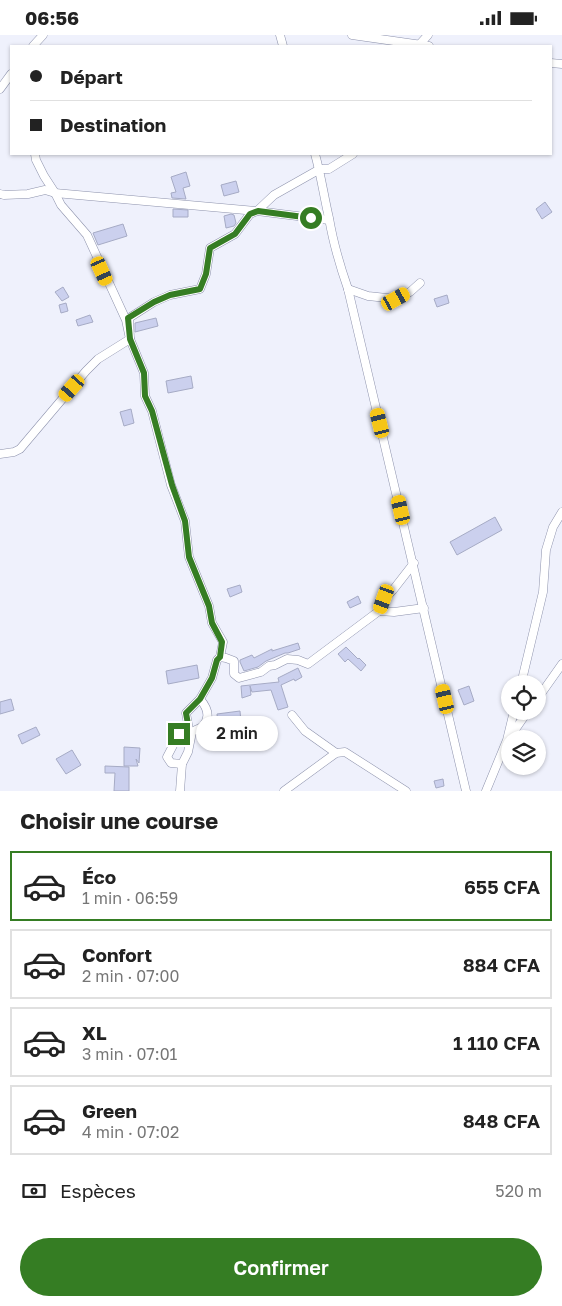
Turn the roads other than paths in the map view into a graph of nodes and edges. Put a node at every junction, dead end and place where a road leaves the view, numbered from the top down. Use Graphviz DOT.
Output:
graph roads {
  1 [pos="43,35"];
  2 [pos="352,35"];
  3 [pos="428,35"];
  4 [pos="34,45"];
  5 [pos="419,45"];
  6 [pos="36,155"];
  7 [pos="315,155"];
  8 [pos="351,155"];
  9 [pos="320,173"];
  10 [pos="55,193"];
  11 [pos="0,194"];
  12 [pos="258,211"];
  13 [pos="329,220"];
  14 [pos="420,283"];
  15 [pos="348,289"];
  16 [pos="130,339"];
  17 [pos="0,454"];
  18 [pos="562,512"];
  19 [pos="414,563"];
  20 [pos="424,607"];
  21 [pos="379,611"];
  22 [pos="220,657"];
  23 [pos="562,664"];
  24 [pos="523,675"];
  25 [pos="546,687"];
  26 [pos="200,699"];
  27 [pos="292,715"];
  28 [pos="191,731"];
  29 [pos="336,753"];
  30 [pos="501,755"];
  31 [pos="182,764"];
  32 [pos="180,791"];
  33 [pos="284,791"];
  34 [pos="406,791"];
  35 [pos="466,791"];
  36 [pos="486,791"];
  1 -- 4 [label="street"];
  2 -- 5 [label="street"];
  3 -- 5 [label="street"];
  6 -- 10 [label="street"];
  7 -- 9 [label="street"];
  8 -- 9 [label="street"];
  9 -- 12 [label="street"];
  9 -- 13 [label="street"];
  10 -- 11 [label="street"];
  10 -- 12 [label="street"];
  10 -- 16 [label="street"];
  12 -- 13 [label="street"];
  12 -- 16 [label="street"];
  13 -- 15 [label="street"];
  14 -- 15 [label="street"];
  15 -- 19 [label="street"];
  16 -- 17 [label="street"];
  16 -- 22 [label="street"];
  18 -- 24 [label="street"];
  19 -- 20 [label="street"];
  19 -- 21 [label="street"];
  20 -- 21 [label="street"];
  20 -- 35 [label="street"];
  21 -- 22 [label="street"];
  22 -- 26 [label="street"];
  23 -- 25 [label="street"];
  26 -- 28 [label="street"];
  26 -- 28 [label="street"];
  27 -- 29 [label="street"];
  28 -- 31 [label="street"];
  28 -- 31 [label="street"];
  29 -- 33 [label="street"];
  29 -- 34 [label="street"];
  30 -- 36 [label="street"];
  31 -- 32 [label="street"];
}
